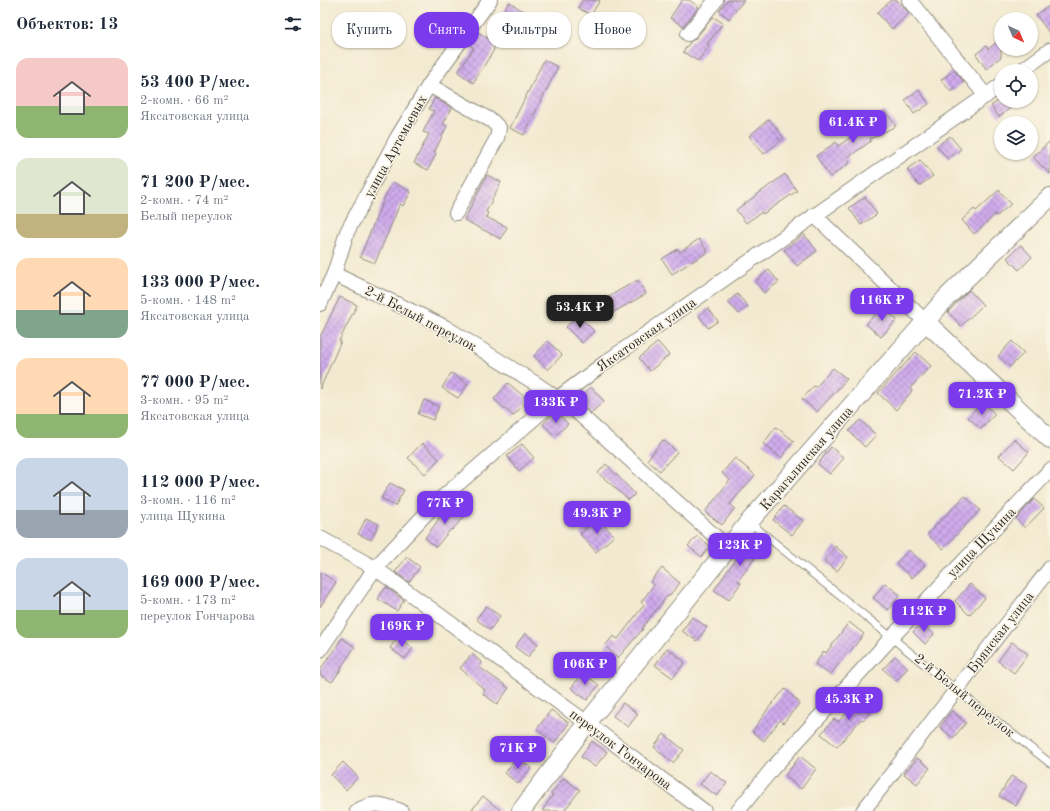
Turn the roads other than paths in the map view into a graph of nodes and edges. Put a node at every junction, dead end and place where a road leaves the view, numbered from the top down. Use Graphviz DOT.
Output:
graph roads {
  1 [pos="490,0"];
  2 [pos="716,0"];
  3 [pos="909,0"];
  4 [pos="688,34"];
  5 [pos="1050,50"];
  6 [pos="1031,64"];
  7 [pos="429,85"];
  8 [pos="994,90"];
  9 [pos="986,96"];
  10 [pos="1050,197"];
  11 [pos="456,213"];
  12 [pos="814,215"];
  13 [pos="334,274"];
  14 [pos="320,304"];
  15 [pos="925,321"];
  16 [pos="558,398"];
  17 [pos="1050,440"];
  18 [pos="1050,470"];
  19 [pos="749,522"];
  20 [pos="320,538"];
  21 [pos="728,548"];
  22 [pos="375,568"];
  23 [pos="1050,568"];
  24 [pos="892,637"];
  25 [pos="320,650"];
  26 [pos="955,690"];
  27 [pos="587,722"];
  28 [pos="1050,763"];
  29 [pos="362,808"];
  30 [pos="401,811"];
  31 [pos="521,811"];
  32 [pos="704,811"];
  33 [pos="738,811"];
  34 [pos="863,811"];
  1 -- 7 [label="street, улица Артемьевых"];
  2 -- 4 [label="street"];
  3 -- 9 [label="street"];
  5 -- 6 [label="street"];
  7 -- 11 [label="street"];
  7 -- 13 [label="street, улица Артемьевых"];
  8 -- 9 [label="street, Яксатовская улица"];
  9 -- 12 [label="street, Яксатовская улица"];
  10 -- 15 [label="street, Карагалинская улица"];
  12 -- 15 [label="street"];
  12 -- 16 [label="street, Яксатовская улица"];
  13 -- 14 [label="street, улица Артемьевых"];
  13 -- 16 [label="street, 2-й Белый переулок"];
  15 -- 17 [label="street"];
  15 -- 19 [label="street, Карагалинская улица"];
  16 -- 21 [label="street, 2-й Белый переулок"];
  16 -- 22 [label="street, Яксатовская улица"];
  18 -- 24 [label="street, улица Щукина"];
  19 -- 21 [label="street, Карагалинская улица"];
  19 -- 24 [label="lane, 2-й Белый переулок"];
  20 -- 22 [label="street, переулок Гончарова"];
  21 -- 27 [label="street, Карагалинская улица"];
  22 -- 25 [label="street, Яксатовская улица"];
  22 -- 27 [label="street, переулок Гончарова"];
  23 -- 26 [label="street, Брянская улица"];
  24 -- 26 [label="lane, 2-й Белый переулок"];
  24 -- 33 [label="street, улица Щукина"];
  26 -- 28 [label="lane, 2-й Белый переулок"];
  26 -- 34 [label="street, Брянская улица"];
  27 -- 31 [label="street, Карагалинская улица"];
  27 -- 32 [label="street, переулок Гончарова"];
  29 -- 30 [label="street"];
}
